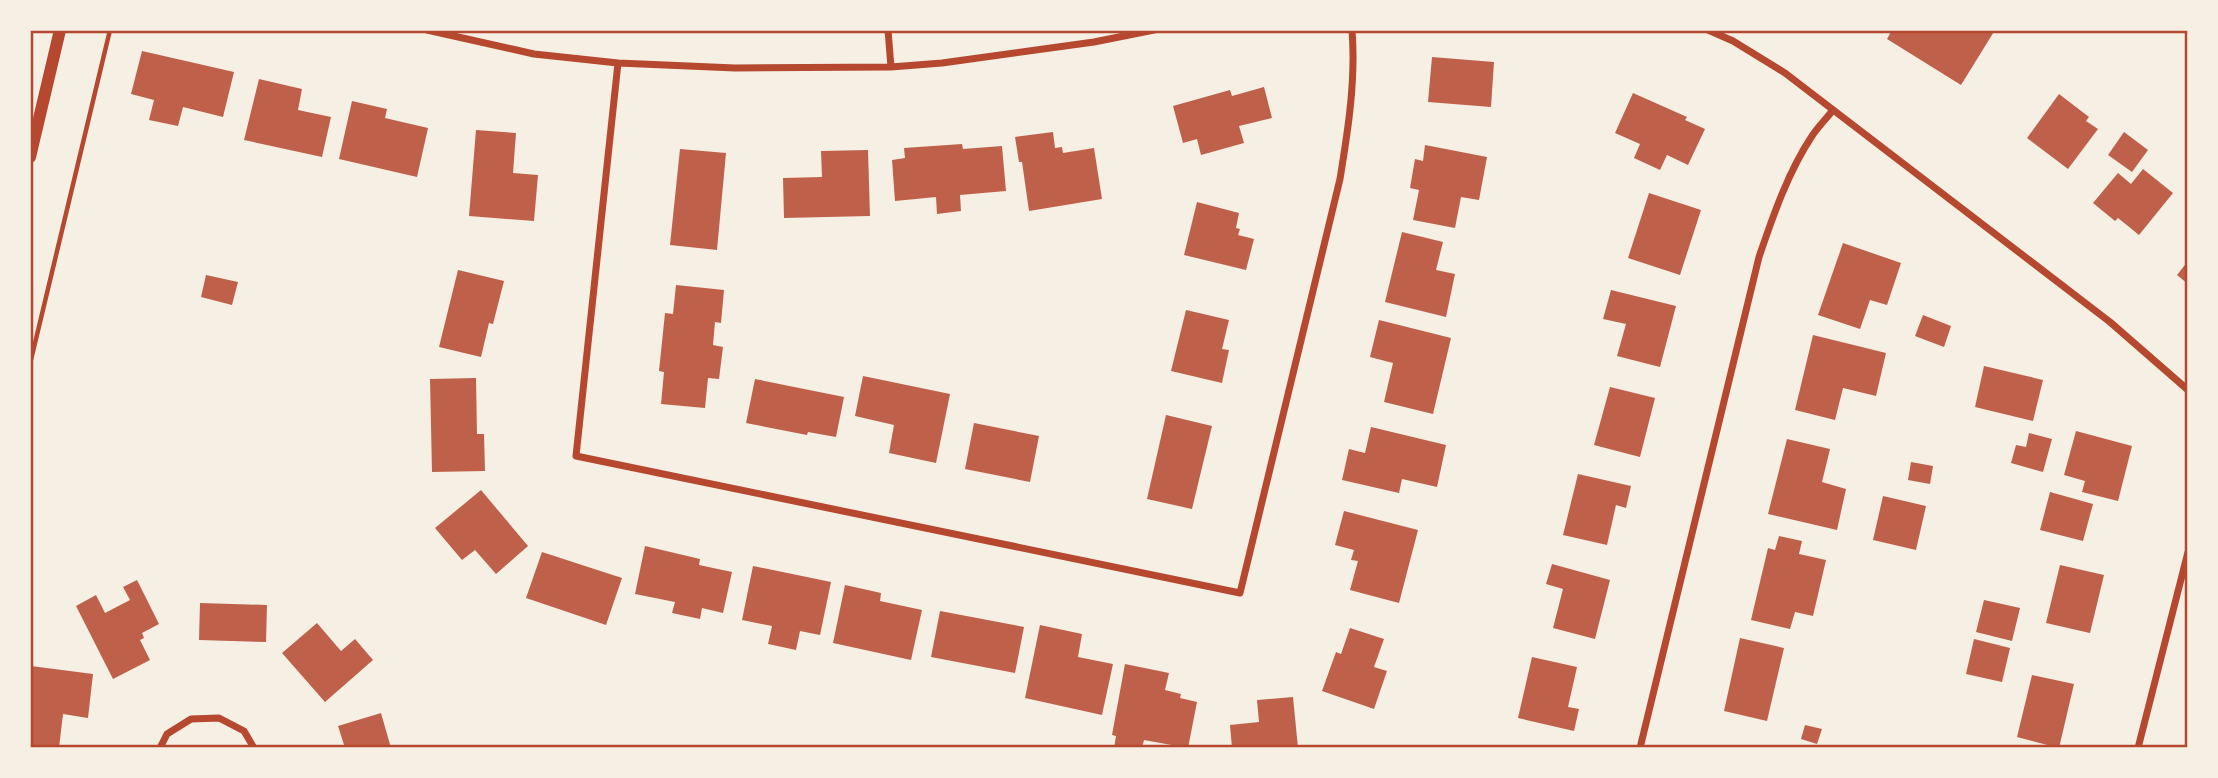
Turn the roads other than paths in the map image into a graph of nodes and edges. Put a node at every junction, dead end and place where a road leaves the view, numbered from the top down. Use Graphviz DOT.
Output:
graph roads {
  1 [pos="60,30"];
  2 [pos="427,30"];
  3 [pos="888,30"];
  4 [pos="1154,30"];
  5 [pos="1352,30"];
  6 [pos="1708,30"];
  7 [pos="618,63"];
  8 [pos="891,67"];
  9 [pos="1833,110"];
  10 [pos="30,157"];
  11 [pos="2188,390"];
  12 [pos="2188,552"];
  13 [pos="160,748"];
  14 [pos="254,748"];
  15 [pos="1640,748"];
  16 [pos="2138,748"];
  1 -- 10 [label="street"];
  2 -- 7 [label="street"];
  3 -- 8 [label="street"];
  4 -- 8 [label="street"];
  5 -- 7 [label="street"];
  6 -- 9 [label="street"];
  7 -- 8 [label="street"];
  9 -- 11 [label="street"];
  9 -- 15 [label="street"];
  12 -- 16 [label="street"];
  13 -- 14 [label="street"];
}
